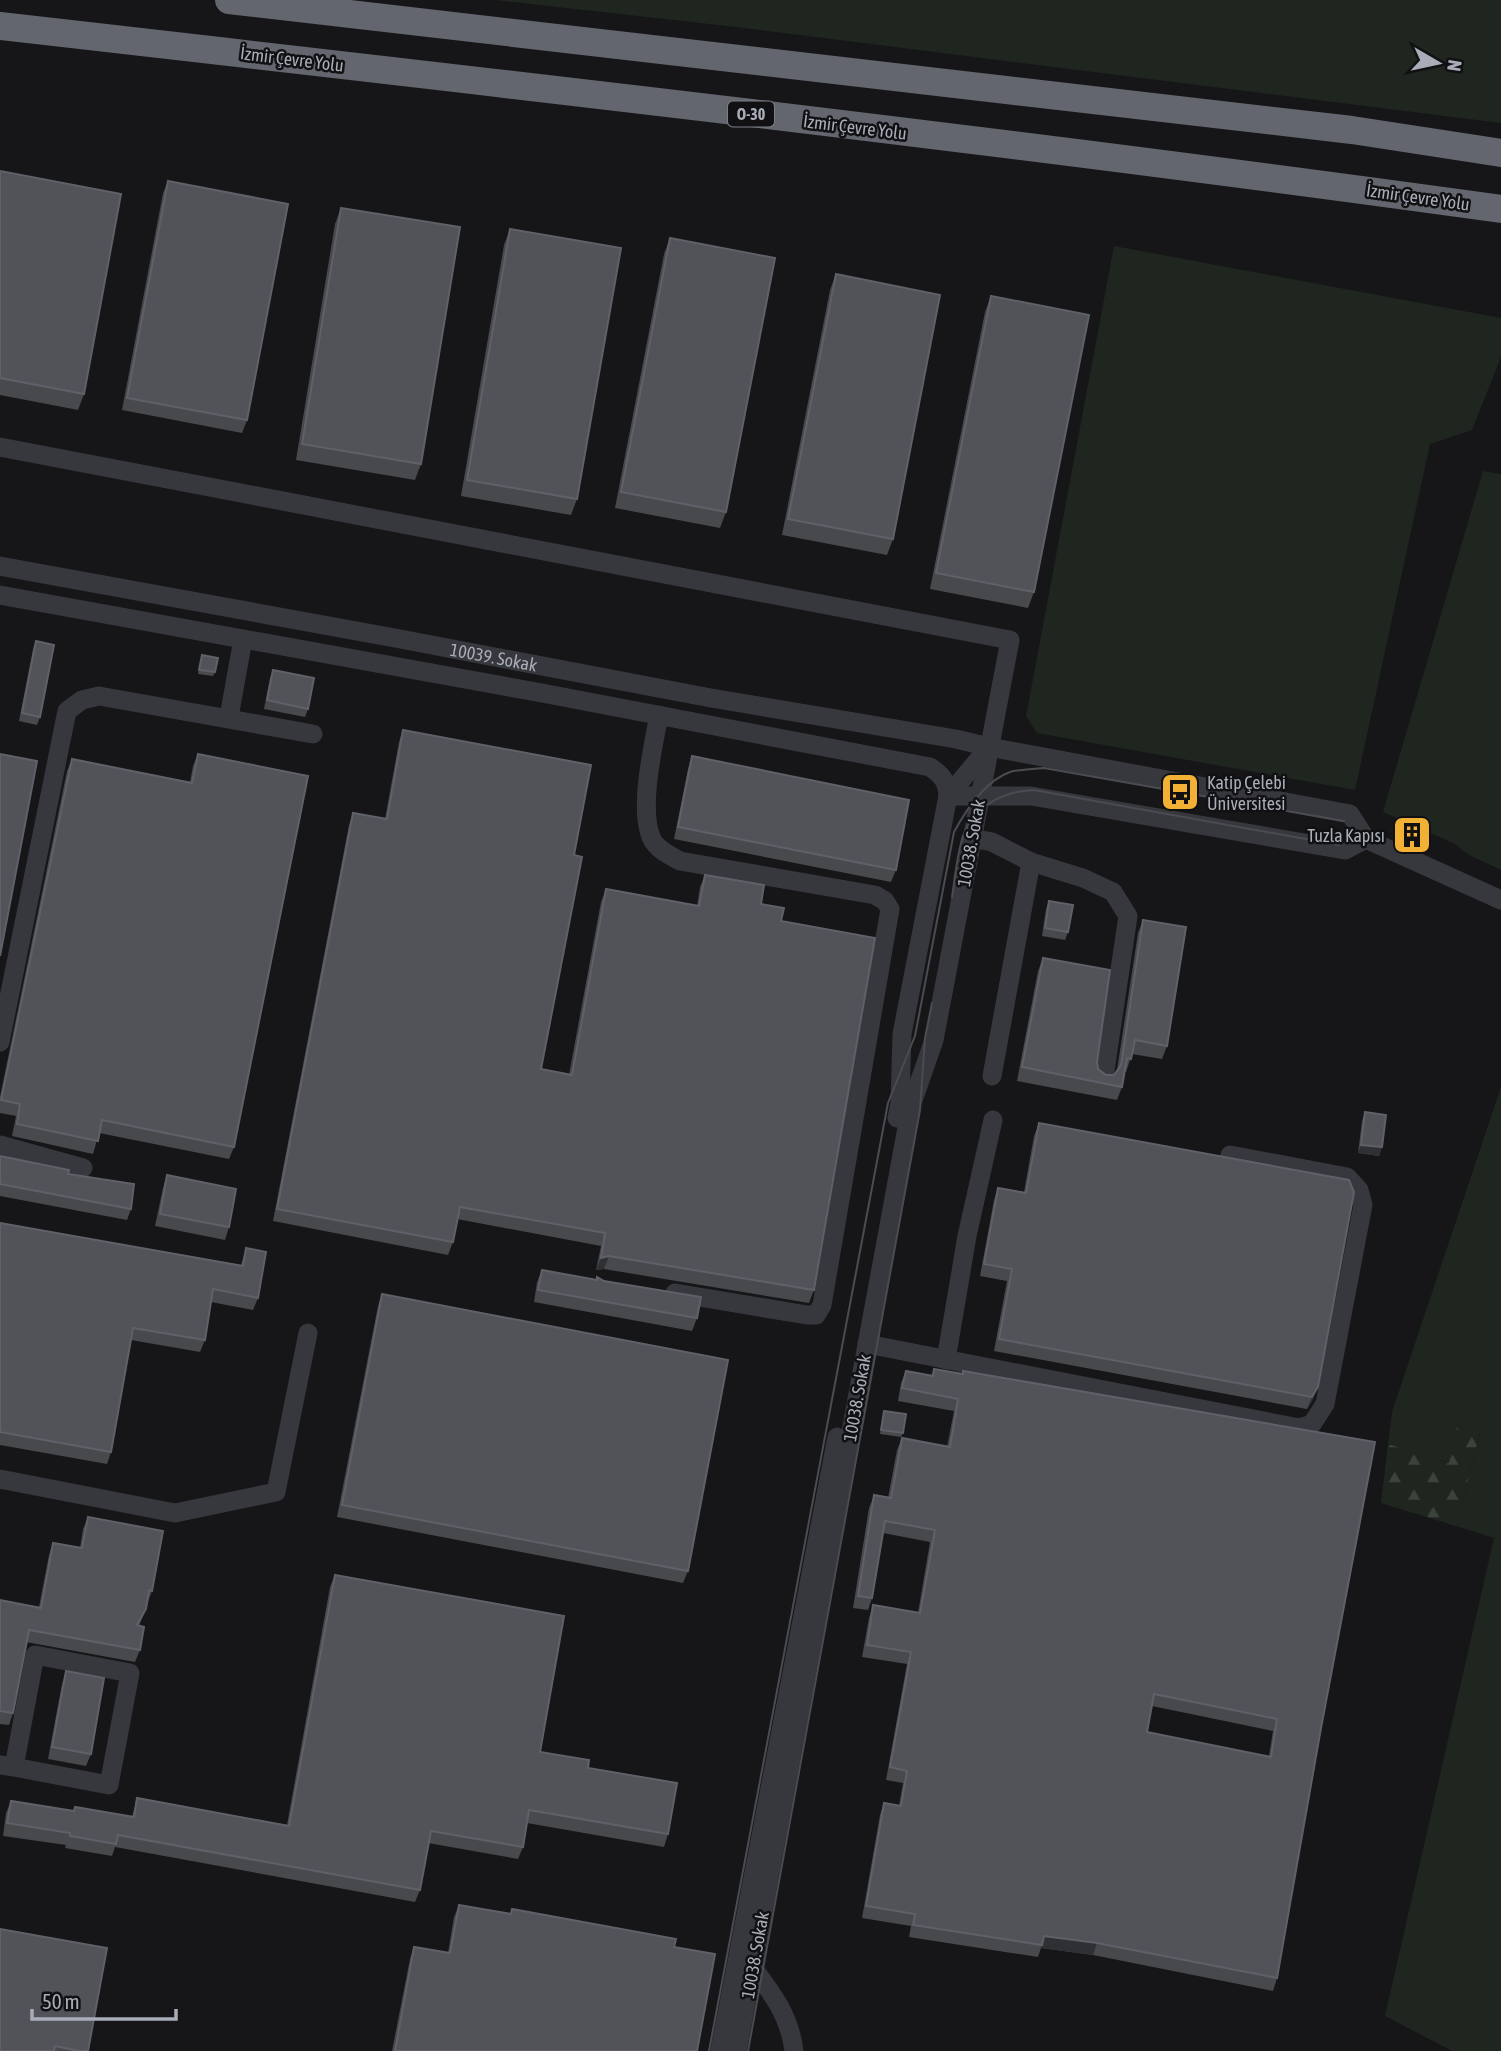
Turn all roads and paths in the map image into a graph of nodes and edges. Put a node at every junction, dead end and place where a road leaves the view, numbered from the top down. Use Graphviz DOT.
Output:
graph roads {
  1 [pos="229,0"];
  2 [pos="0,26"];
  3 [pos="1501,153"];
  4 [pos="1501,209"];
  5 [pos="0,447"];
  6 [pos="0,566"];
  7 [pos="0,595"];
  8 [pos="243,639"];
  9 [pos="659,715"];
  10 [pos="229,717"];
  11 [pos="313,734"];
  12 [pos="989,747"];
  13 [pos="948,796"];
  14 [pos="980,797"];
  15 [pos="972,838"];
  16 [pos="1366,839"];
  17 [pos="1031,862"];
  18 [pos="1501,900"];
  19 [pos="0,1042"];
  20 [pos="992,1076"];
  21 [pos="1104,1077"];
  22 [pos="993,1119"];
  23 [pos="0,1145"];
  24 [pos="1230,1155"];
  25 [pos="83,1168"];
  26 [pos="656,1290"];
  27 [pos="308,1333"];
  28 [pos="867,1344"];
  29 [pos="947,1360"];
  30 [pos="0,1479"];
  31 [pos="7,1766"];
  32 [pos="753,1968"];
  33 [pos="720,2051"];
  34 [pos="737,2051"];
  35 [pos="794,2051"];
  1 -- 3 [label="highway"];
  2 -- 4 [label="highway, İzmir Çevre Yolu / O-30"];
  5 -- 12 [label="street, 10038. Sokak"];
  6 -- 12 [label="street, 10039. Sokak"];
  7 -- 8 [label="street, 10039. Sokak"];
  8 -- 9 [label="street, 10039. Sokak"];
  8 -- 10 [label="street"];
  9 -- 13 [label="street, 10039. Sokak"];
  9 -- 26 [label="street"];
  10 -- 11 [label="street"];
  10 -- 19 [label="street"];
  12 -- 13 [label="street"];
  12 -- 14 [label="street, 10038. Sokak"];
  12 -- 16 [label="street, 10039. Sokak"];
  13 -- 14 [label="street"];
  13 -- 33 [label="street, 10038. Sokak"];
  14 -- 15 [label="street, 10038. Sokak"];
  14 -- 16 [label="street"];
  15 -- 17 [label="street"];
  15 -- 28 [label="street, 10038. Sokak"];
  16 -- 18 [label="street"];
  17 -- 20 [label="street"];
  17 -- 21 [label="street"];
  22 -- 29 [label="street"];
  23 -- 25 [label="street"];
  24 -- 29 [label="street"];
  27 -- 30 [label="street"];
  28 -- 29 [label="street"];
  28 -- 32 [label="street, 10038. Sokak"];
  31 -- 31 [label="street"];
  32 -- 34 [label="street, 10038. Sokak"];
  32 -- 35 [label="street"];
}
